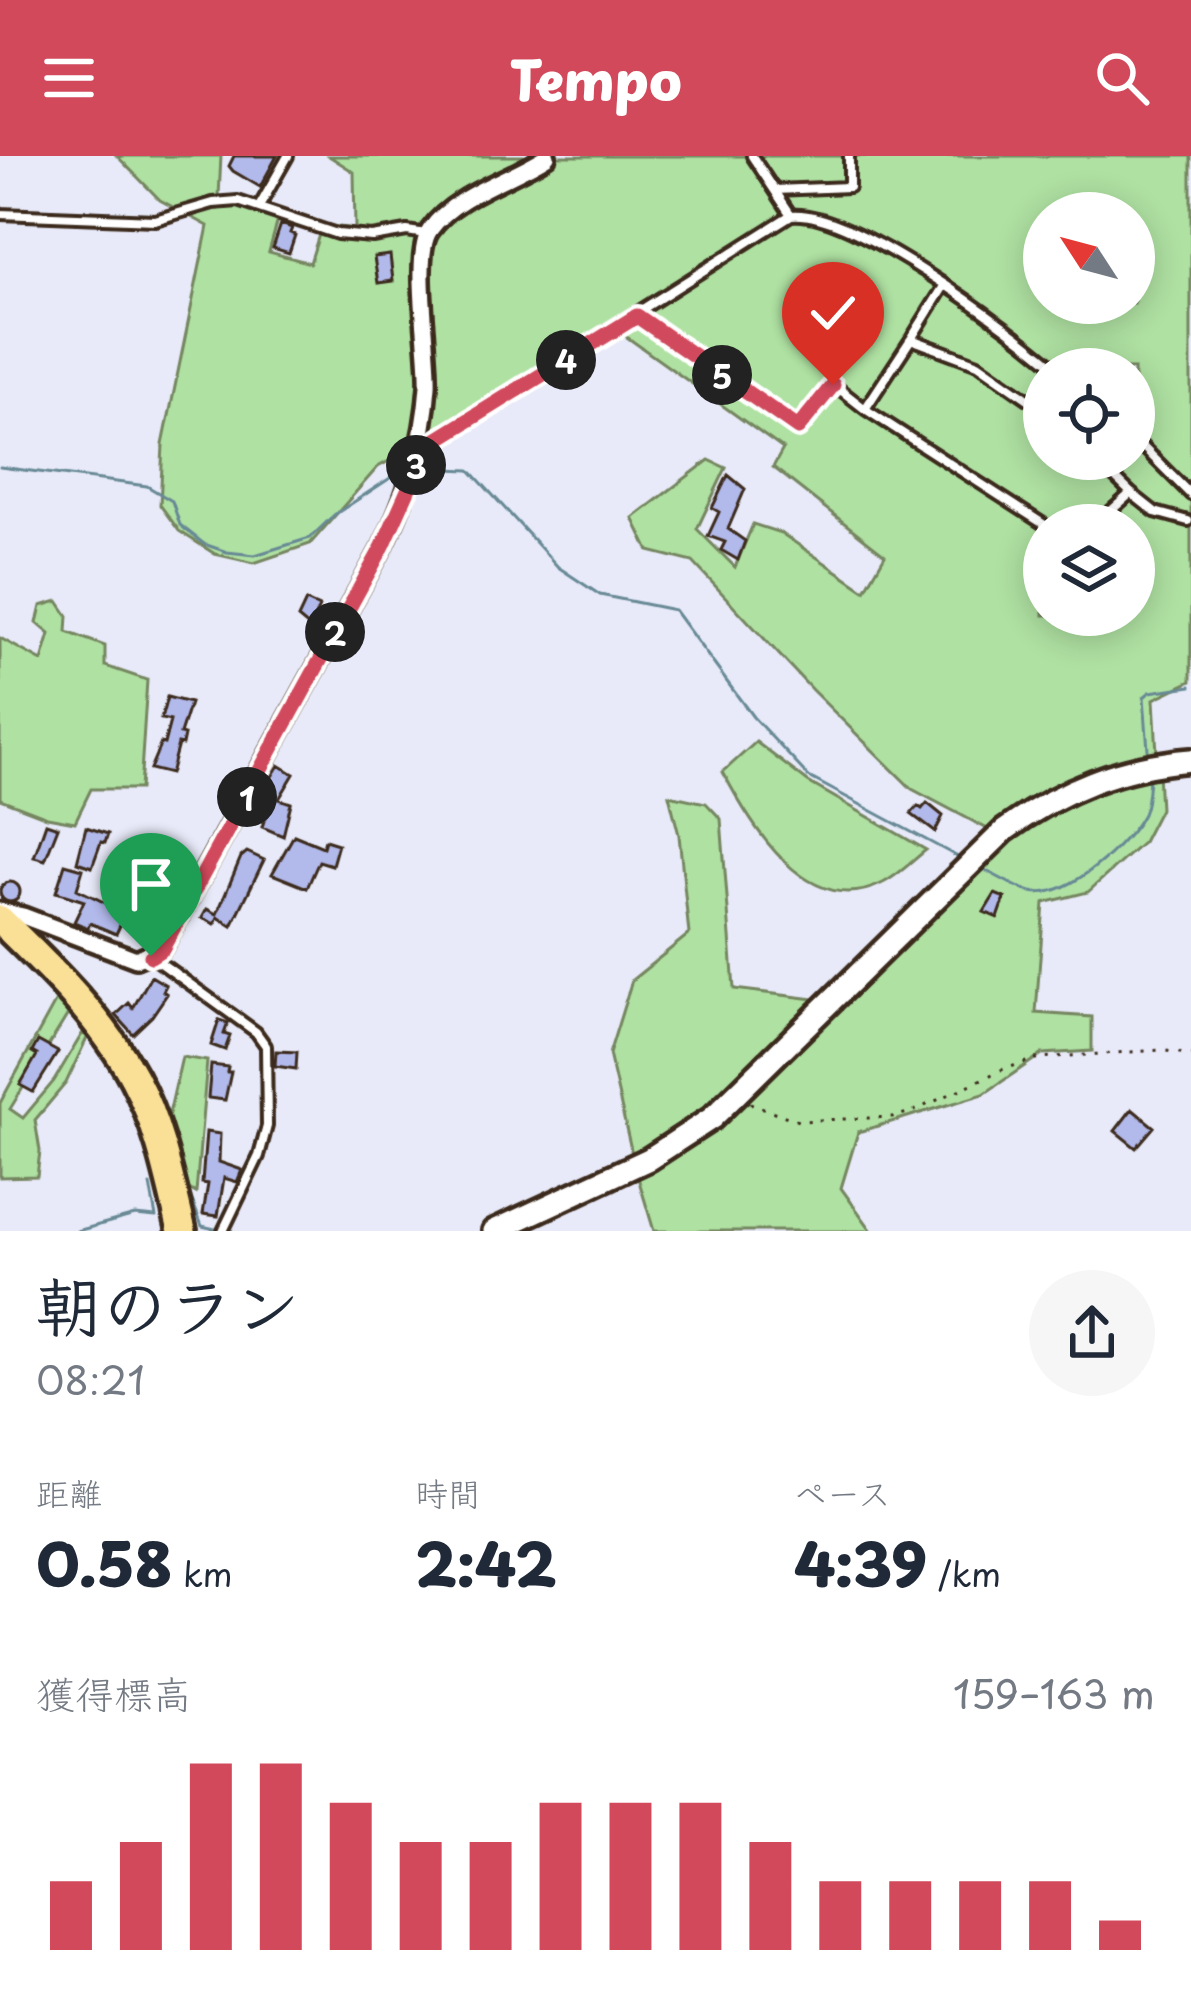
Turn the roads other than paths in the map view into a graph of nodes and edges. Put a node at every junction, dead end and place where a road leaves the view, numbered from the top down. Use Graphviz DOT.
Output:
graph roads {
  1 [pos="288,156"];
  2 [pos="547,156"];
  3 [pos="752,156"];
  4 [pos="849,156"];
  5 [pos="775,190"];
  6 [pos="259,207"];
  7 [pos="0,214"];
  8 [pos="791,215"];
  9 [pos="427,235"];
  10 [pos="944,286"];
  11 [pos="637,316"];
  12 [pos="911,339"];
  13 [pos="1028,348"];
  14 [pos="1023,396"];
  15 [pos="865,409"];
  16 [pos="419,451"];
  17 [pos="1155,459"];
  18 [pos="1118,480"];
  19 [pos="1131,493"];
  20 [pos="1191,495"];
  21 [pos="1119,504"];
  22 [pos="1023,511"];
  23 [pos="1188,521"];
  24 [pos="1191,760"];
  25 [pos="0,916"];
  26 [pos="151,956"];
  27 [pos="182,1231"];
  28 [pos="223,1231"];
  29 [pos="494,1231"];
  1 -- 6 [label="lane"];
  2 -- 9 [label="street"];
  3 -- 5 [label="lane"];
  4 -- 5 [label="lane"];
  5 -- 8 [label="lane"];
  6 -- 7 [label="lane"];
  6 -- 9 [label="lane"];
  8 -- 10 [label="lane"];
  8 -- 11 [label="lane"];
  9 -- 16 [label="street"];
  10 -- 12 [label="lane"];
  10 -- 13 [label="lane"];
  11 -- 15 [label="lane"];
  11 -- 16 [label="lane"];
  12 -- 14 [label="lane"];
  12 -- 15 [label="lane"];
  15 -- 22 [label="lane"];
  16 -- 26 [label="street"];
  17 -- 20 [label="lane"];
  18 -- 19 [label="lane"];
  19 -- 21 [label="lane"];
  19 -- 23 [label="lane"];
  24 -- 29 [label="street"];
  25 -- 26 [label="street"];
  25 -- 27 [label="highway"];
  26 -- 28 [label="lane"];
}
